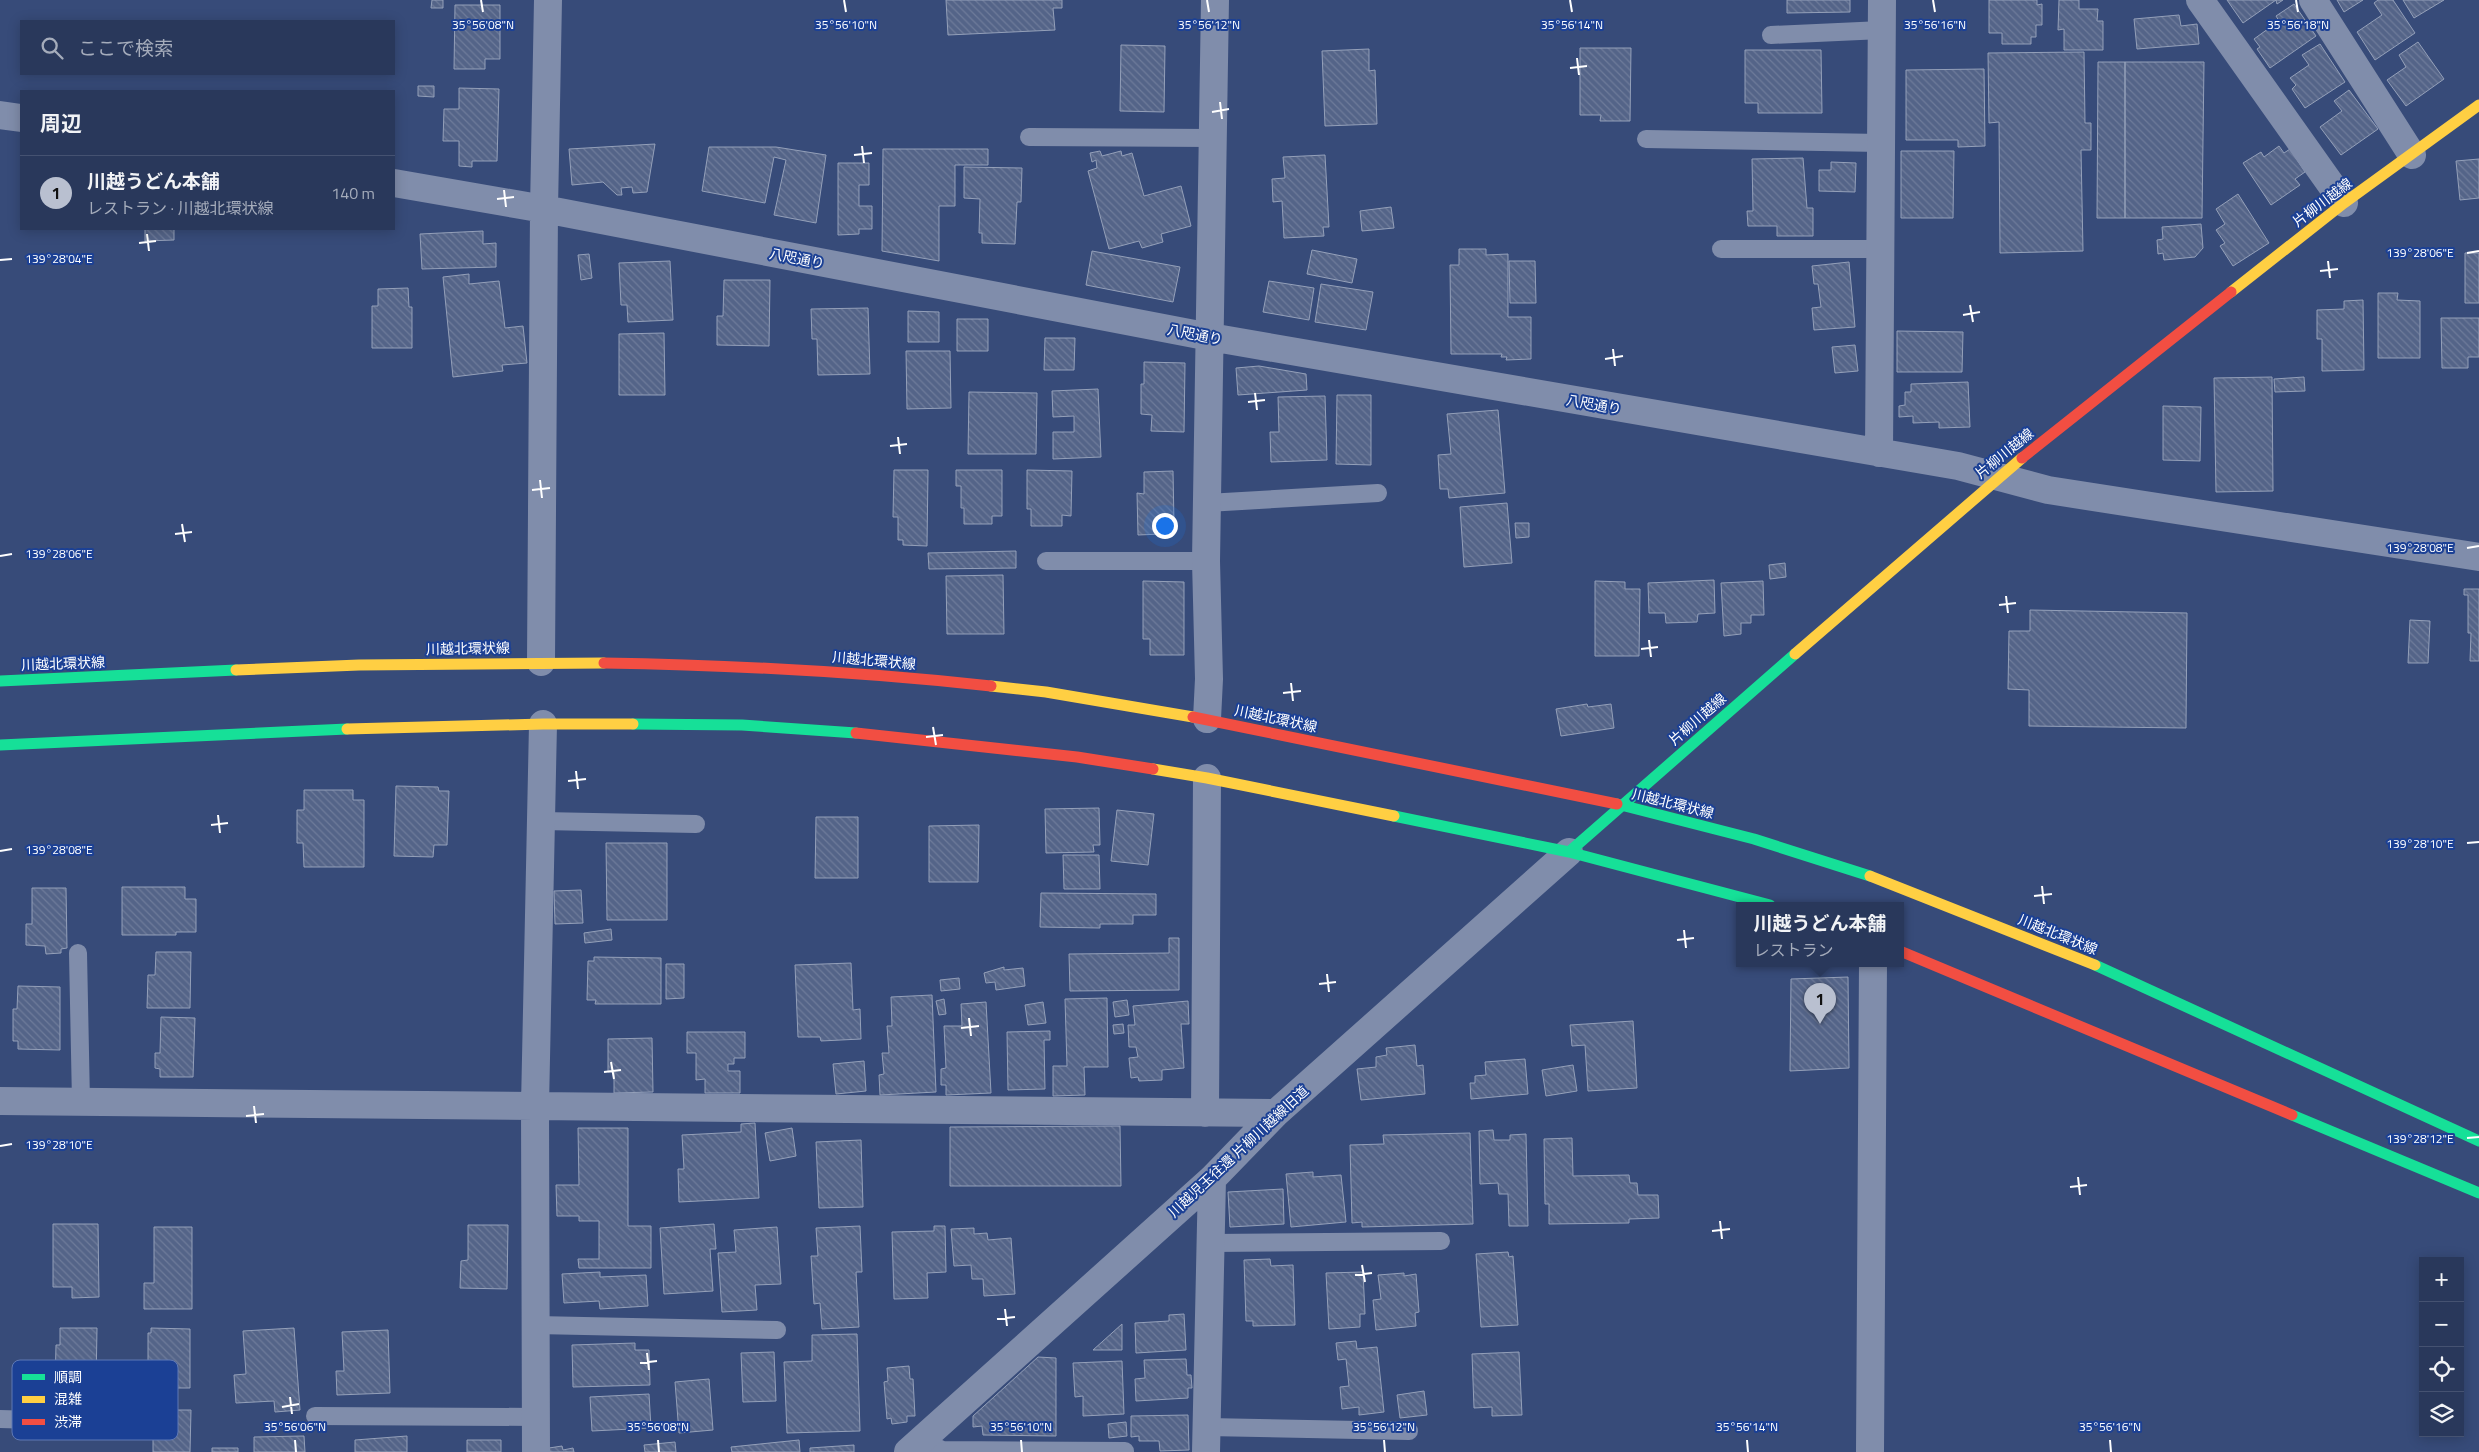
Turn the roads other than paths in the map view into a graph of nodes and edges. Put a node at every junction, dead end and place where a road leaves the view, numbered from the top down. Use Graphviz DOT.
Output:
graph roads {
  1 [pos="548,0"];
  2 [pos="1215,0"];
  3 [pos="1882,0"];
  4 [pos="2200,0"];
  5 [pos="2314,0"];
  6 [pos="1882,30"];
  7 [pos="1771,35"];
  8 [pos="2479,105"];
  9 [pos="0,114"];
  10 [pos="20,118"];
  11 [pos="1029,137"];
  12 [pos="1213,138"];
  13 [pos="1646,139"];
  14 [pos="1882,143"];
  15 [pos="2412,155"];
  16 [pos="395,183"];
  17 [pos="2344,203"];
  18 [pos="544,209"];
  19 [pos="1721,249"];
  20 [pos="1882,250"];
  21 [pos="1210,337"];
  22 [pos="1879,453"];
  23 [pos="1998,477"];
  24 [pos="1378,493"];
  25 [pos="1207,503"];
  26 [pos="2479,557"];
  27 [pos="1206,561"];
  28 [pos="1046,562"];
  29 [pos="541,662"];
  30 [pos="0,680"];
  31 [pos="1207,719"];
  32 [pos="544,724"];
  33 [pos="0,745"];
  34 [pos="1207,778"];
  35 [pos="1621,805"];
  36 [pos="542,821"];
  37 [pos="696,824"];
  38 [pos="1569,852"];
  39 [pos="1759,902"];
  40 [pos="78,953"];
  41 [pos="1904,953"];
  42 [pos="1873,967"];
  43 [pos="0,1101"];
  44 [pos="81,1102"];
  45 [pos="535,1106"];
  46 [pos="1205,1112"];
  47 [pos="1276,1114"];
  48 [pos="2479,1141"];
  49 [pos="1212,1179"];
  50 [pos="2479,1193"];
  51 [pos="1441,1242"];
  52 [pos="1211,1243"];
  53 [pos="536,1325"];
  54 [pos="777,1330"];
  55 [pos="316,1416"];
  56 [pos="536,1417"];
  57 [pos="1409,1431"];
  58 [pos="1206,1440"];
  59 [pos="915,1446"];
  60 [pos="1125,1451"];
  61 [pos="536,1452"];
  62 [pos="1870,1452"];
  1 -- 18 [label="street"];
  2 -- 12 [label="street"];
  3 -- 6 [label="street"];
  4 -- 17 [label="street"];
  5 -- 15 [label="street"];
  6 -- 7 [label="lane"];
  6 -- 14 [label="street"];
  8 -- 15 [label="main road, 片柳川越線"];
  9 -- 10 [label="street"];
  11 -- 12 [label="lane"];
  12 -- 21 [label="street"];
  13 -- 14 [label="lane"];
  14 -- 20 [label="street"];
  15 -- 17 [label="main road, 片柳川越線"];
  16 -- 18 [label="street, 八咫通り"];
  17 -- 23 [label="main road, 片柳川越線"];
  18 -- 21 [label="street, 八咫通り"];
  18 -- 29 [label="street"];
  19 -- 20 [label="lane"];
  20 -- 22 [label="street"];
  21 -- 22 [label="street, 八咫通り"];
  21 -- 25 [label="street"];
  22 -- 23 [label="street, 八咫通り"];
  23 -- 26 [label="street, 八咫通り"];
  23 -- 35 [label="main road, 片柳川越線"];
  24 -- 25 [label="lane"];
  25 -- 27 [label="street"];
  27 -- 28 [label="lane"];
  27 -- 31 [label="street"];
  29 -- 30 [label="main road, 川越北環状線"];
  29 -- 31 [label="main road, 川越北環状線"];
  31 -- 35 [label="main road, 川越北環状線"];
  32 -- 33 [label="main road"];
  32 -- 34 [label="main road"];
  32 -- 36 [label="street"];
  34 -- 38 [label="main road"];
  34 -- 46 [label="street"];
  35 -- 38 [label="main road, 片柳川越線"];
  35 -- 48 [label="main road, 川越北環状線"];
  36 -- 37 [label="lane"];
  36 -- 45 [label="street"];
  38 -- 39 [label="main road"];
  38 -- 47 [label="street, 川越児玉往還 片柳川越線旧道"];
  40 -- 44 [label="lane"];
  41 -- 50 [label="main road"];
  42 -- 62 [label="street"];
  43 -- 44 [label="street"];
  44 -- 45 [label="street"];
  45 -- 46 [label="street"];
  45 -- 53 [label="street"];
  46 -- 47 [label="street"];
  47 -- 49 [label="street, 川越児玉往還 片柳川越線旧道"];
  49 -- 52 [label="street"];
  49 -- 59 [label="street, 川越児玉往還 片柳川越線旧道"];
  51 -- 52 [label="lane"];
  52 -- 58 [label="street"];
  53 -- 54 [label="lane"];
  53 -- 56 [label="street"];
  55 -- 56 [label="lane"];
  56 -- 61 [label="street"];
  57 -- 58 [label="lane"];
  59 -- 60 [label="lane"];
}
